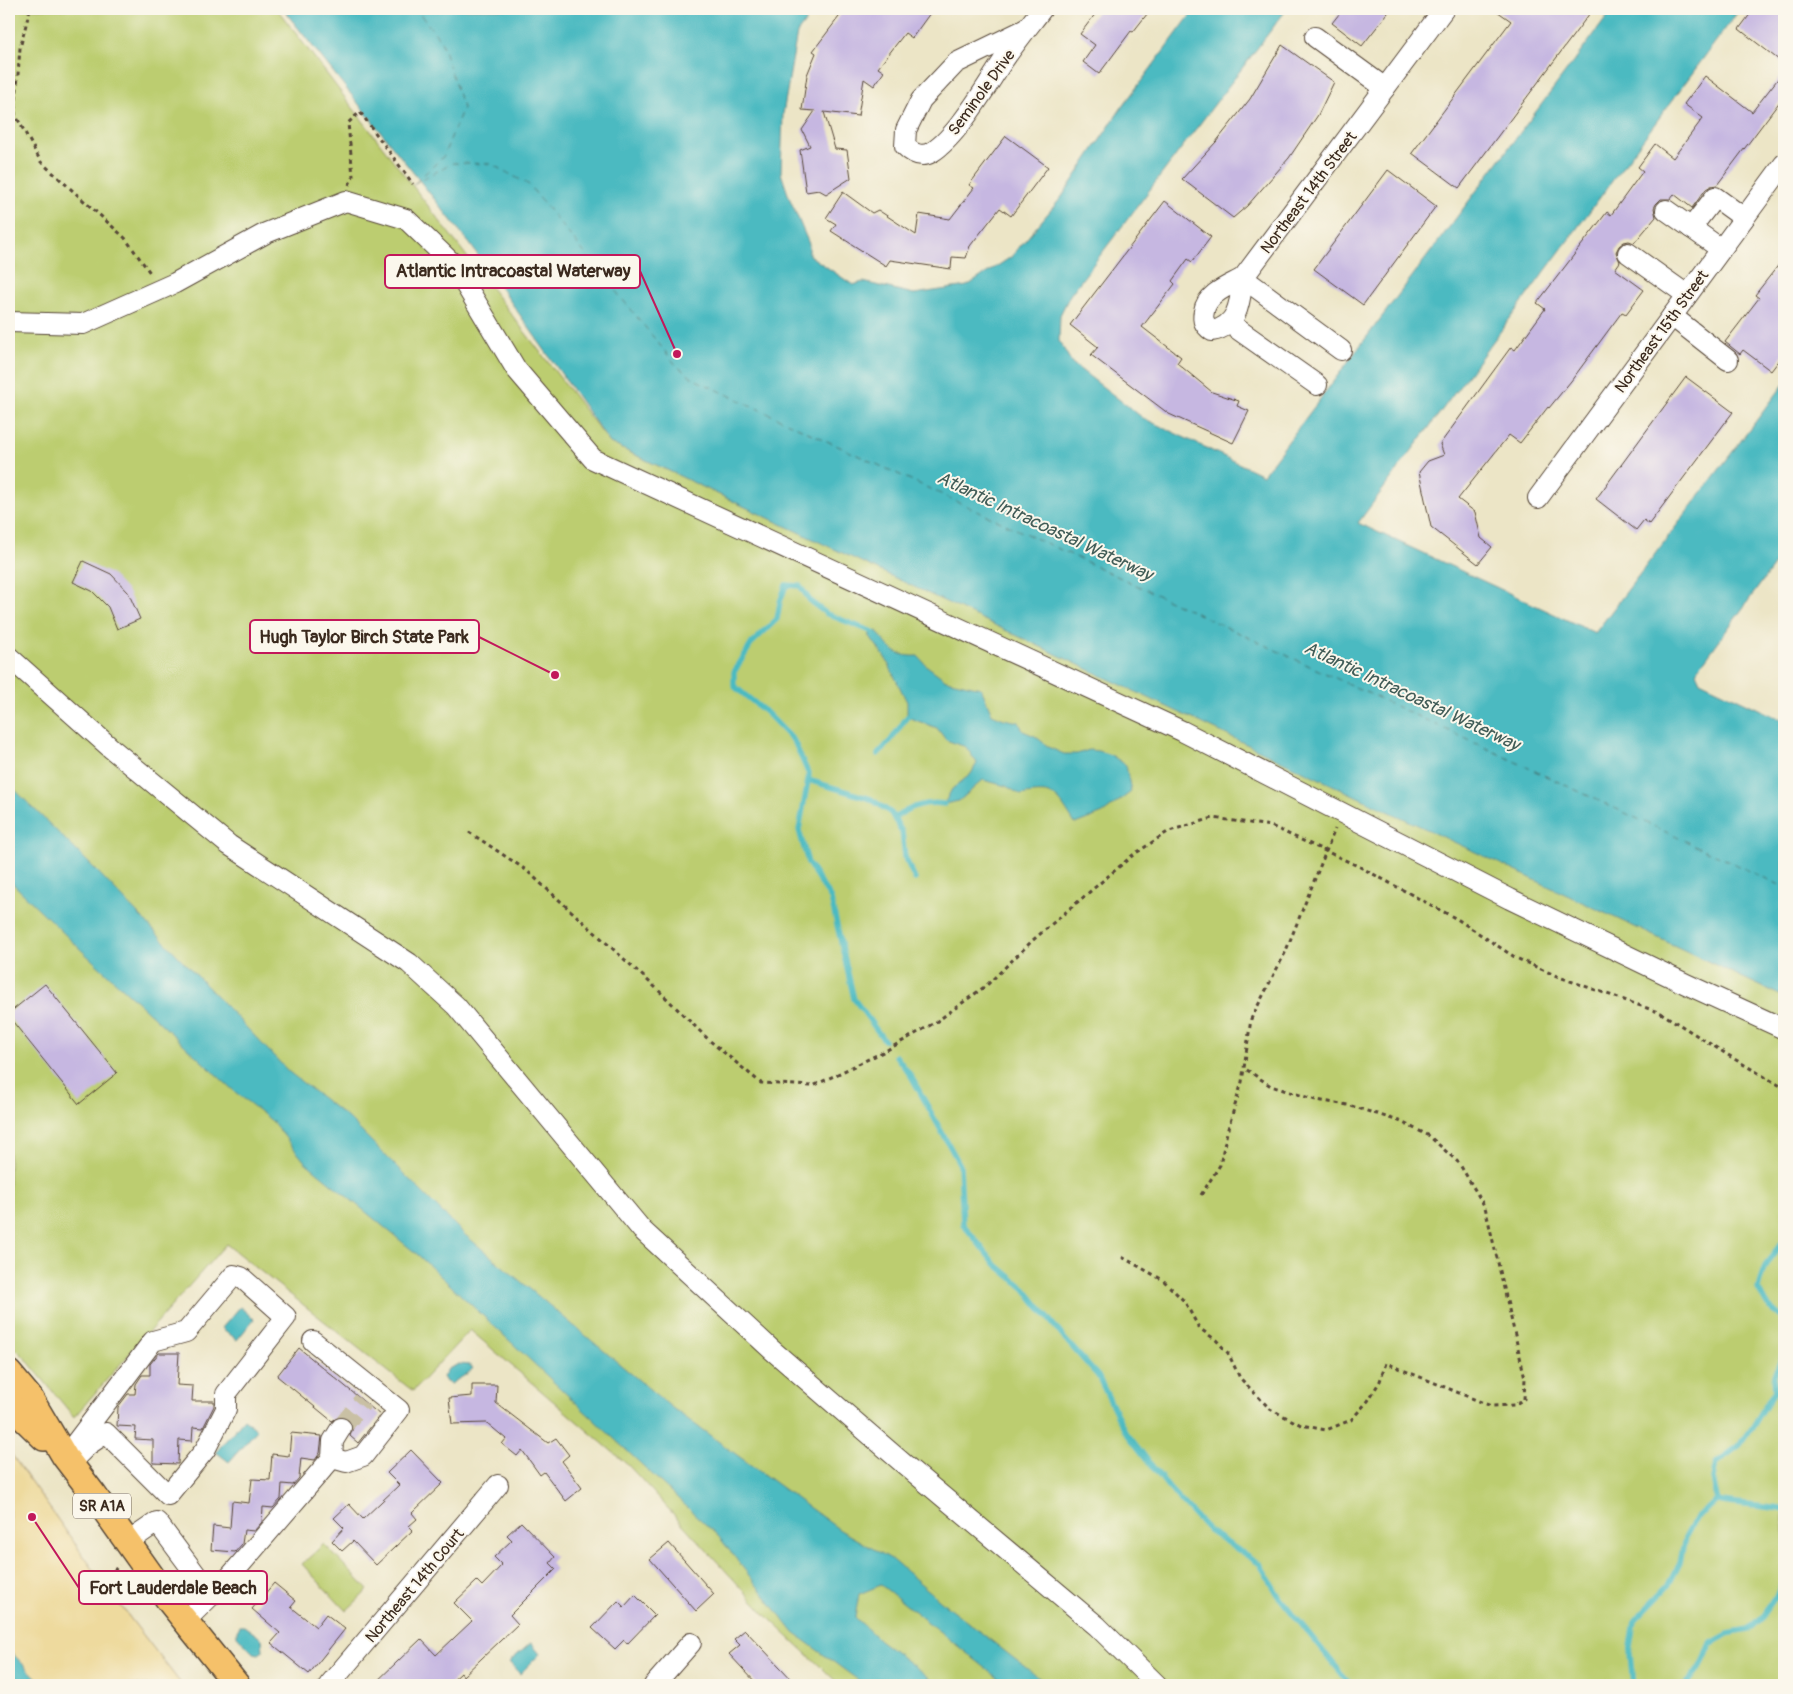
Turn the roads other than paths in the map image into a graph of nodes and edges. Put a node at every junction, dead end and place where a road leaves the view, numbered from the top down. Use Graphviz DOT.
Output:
graph roads {
  1 [pos="1042,9"];
  2 [pos="1444,9"];
  3 [pos="1026,29"];
  4 [pos="1315,37"];
  5 [pos="1385,88"];
  6 [pos="1784,164"];
  7 [pos="1666,210"];
  8 [pos="1744,218"];
  9 [pos="1692,228"];
  10 [pos="1721,249"];
  11 [pos="1628,253"];
  12 [pos="1243,278"];
  13 [pos="1687,295"];
  14 [pos="1672,316"];
  15 [pos="9,322"];
  16 [pos="1229,323"];
  17 [pos="1341,350"];
  18 [pos="1728,360"];
  19 [pos="1317,385"];
  20 [pos="1538,498"];
  21 [pos="9,656"];
  22 [pos="1784,1029"];
  23 [pos="314,1341"];
  24 [pos="9,1373"];
  25 [pos="9,1404"];
  26 [pos="340,1428"];
  27 [pos="332,1458"];
  28 [pos="67,1460"];
  29 [pos="498,1485"];
  30 [pos="128,1542"];
  31 [pos="211,1595"];
  32 [pos="185,1620"];
  33 [pos="691,1643"];
  34 [pos="237,1685"];
  35 [pos="329,1685"];
  36 [pos="654,1685"];
  37 [pos="1157,1685"];
  1 -- 3 [label="street, Seminole Drive"];
  2 -- 5 [label="street, Northeast 14th Street"];
  3 -- 3 [label="street, Seminole Drive"];
  4 -- 5 [label="street"];
  5 -- 12 [label="street, Northeast 14th Street"];
  6 -- 8 [label="street, Northeast 15th Street"];
  7 -- 9 [label="street"];
  8 -- 9 [label="street"];
  8 -- 10 [label="street, Northeast 15th Street"];
  9 -- 10 [label="street"];
  10 -- 13 [label="street, Northeast 15th Street"];
  11 -- 13 [label="street"];
  12 -- 16 [label="street"];
  12 -- 16 [label="street"];
  12 -- 17 [label="street"];
  13 -- 14 [label="street, Northeast 15th Street"];
  14 -- 18 [label="street"];
  14 -- 20 [label="street, Northeast 15th Street"];
  15 -- 22 [label="street"];
  16 -- 19 [label="street"];
  21 -- 37 [label="street"];
  23 -- 27 [label="street"];
  24 -- 28 [label="main road, SR A1A"];
  25 -- 28 [label="main road, SR A1A"];
  26 -- 27 [label="street"];
  27 -- 31 [label="street"];
  28 -- 28 [label="street"];
  28 -- 30 [label="main road, SR A1A"];
  29 -- 35 [label="street, Northeast 14th Court"];
  30 -- 31 [label="street"];
  30 -- 32 [label="main road, SR A1A"];
  31 -- 32 [label="street"];
  32 -- 34 [label="main road, SR A1A"];
  33 -- 36 [label="street"];
}
